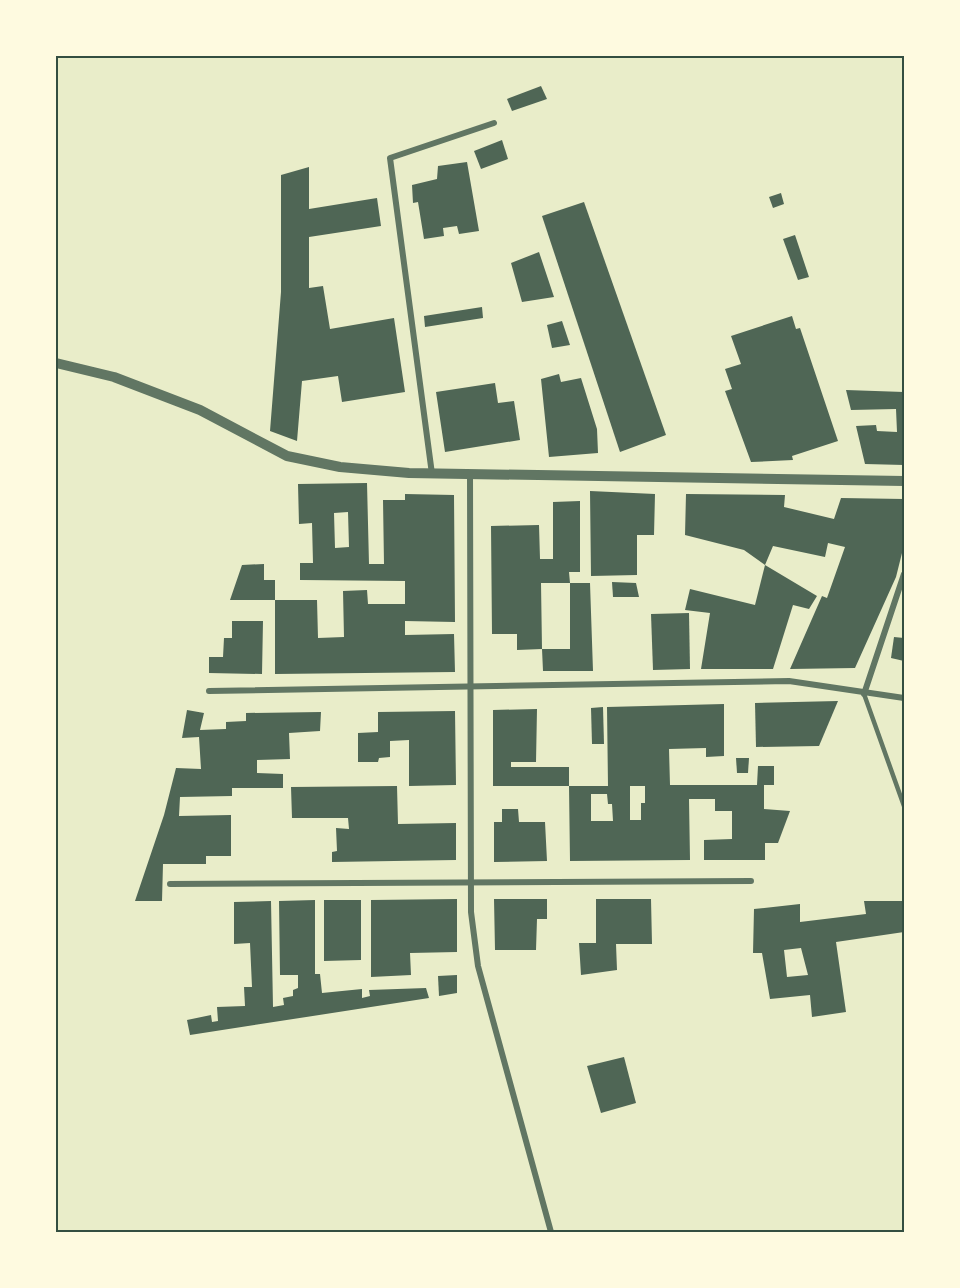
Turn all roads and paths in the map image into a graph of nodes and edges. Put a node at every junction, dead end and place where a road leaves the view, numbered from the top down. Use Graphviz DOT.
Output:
graph roads {
  1 [pos="494,123"];
  2 [pos="56,363"];
  3 [pos="432,474"];
  4 [pos="470,474"];
  5 [pos="904,481"];
  6 [pos="904,574"];
  7 [pos="471,686"];
  8 [pos="209,691"];
  9 [pos="864,694"];
  10 [pos="904,698"];
  11 [pos="904,806"];
  12 [pos="751,880"];
  13 [pos="471,881"];
  14 [pos="170,884"];
  15 [pos="551,1233"];
  1 -- 3 [label="street"];
  2 -- 3 [label="street"];
  3 -- 4 [label="street"];
  4 -- 5 [label="street"];
  4 -- 7 [label="street"];
  6 -- 9 [label="street"];
  7 -- 8 [label="street"];
  7 -- 9 [label="street"];
  7 -- 13 [label="street"];
  9 -- 10 [label="street"];
  9 -- 11 [label="lane"];
  12 -- 13 [label="street"];
  13 -- 14 [label="street"];
  13 -- 15 [label="street"];
}
